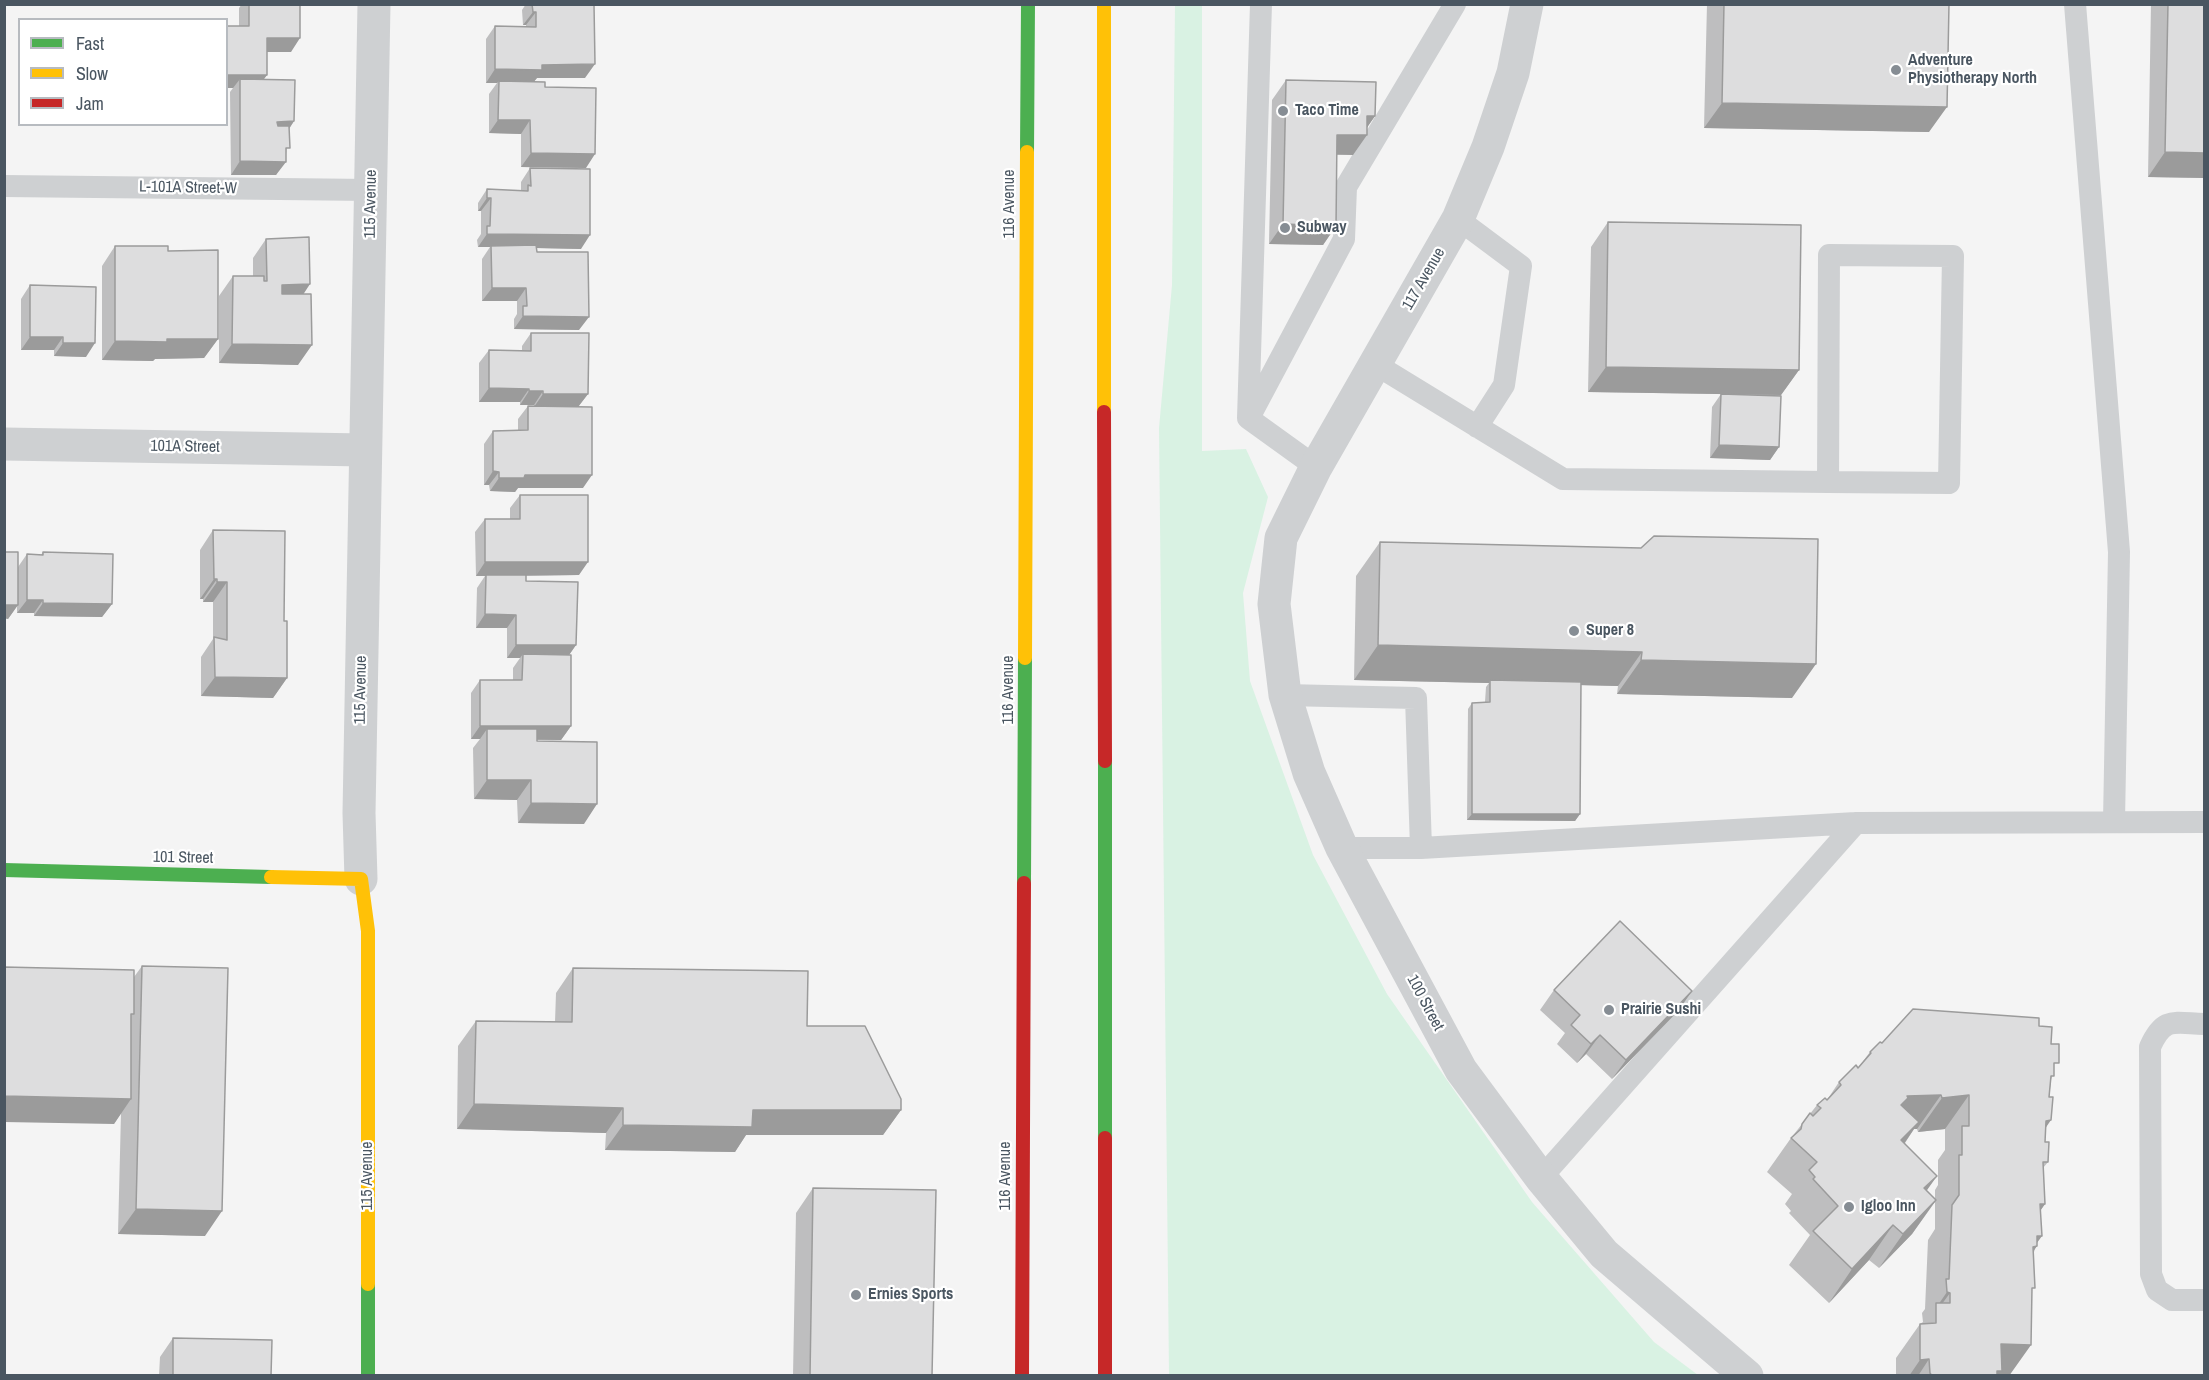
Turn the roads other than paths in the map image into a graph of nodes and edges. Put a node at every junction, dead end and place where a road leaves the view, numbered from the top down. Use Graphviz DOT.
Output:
graph roads {
  1 [pos="374,4"];
  2 [pos="1028,4"];
  3 [pos="1104,4"];
  4 [pos="1261,4"];
  5 [pos="1455,4"];
  6 [pos="1527,4"];
  7 [pos="2074,4"];
  8 [pos="4,186"];
  9 [pos="371,190"];
  10 [pos="1458,219"];
  11 [pos="1375,364"];
  12 [pos="1248,418"];
  13 [pos="1478,427"];
  14 [pos="4,444"];
  15 [pos="365,450"];
  16 [pos="1316,467"];
  17 [pos="1828,482"];
  18 [pos="1281,538"];
  19 [pos="1285,695"];
  20 [pos="2114,821"];
  21 [pos="2205,822"];
  22 [pos="1856,824"];
  23 [pos="1342,848"];
  24 [pos="1421,848"];
  25 [pos="4,870"];
  26 [pos="361,879"];
  27 [pos="2205,1024"];
  28 [pos="1541,1178"];
  29 [pos="2205,1300"];
  30 [pos="368,1376"];
  31 [pos="1022,1376"];
  32 [pos="1105,1376"];
  33 [pos="1747,1376"];
  1 -- 9 [label="street, 115 Avenue"];
  2 -- 31 [label="main road, 116 Avenue"];
  3 -- 32 [label="main road"];
  4 -- 12 [label="lane"];
  5 -- 12 [label="lane"];
  6 -- 10 [label="street, 117 Avenue"];
  7 -- 20 [label="lane"];
  8 -- 9 [label="lane, L-101A Street-W"];
  9 -- 15 [label="street, 115 Avenue"];
  10 -- 11 [label="street, 117 Avenue"];
  10 -- 13 [label="lane"];
  11 -- 13 [label="lane"];
  11 -- 16 [label="street, 117 Avenue"];
  12 -- 16 [label="lane"];
  13 -- 17 [label="lane"];
  14 -- 15 [label="street, 101A Street"];
  15 -- 26 [label="street, 115 Avenue"];
  16 -- 18 [label="street, 117 Avenue"];
  17 -- 17 [label="lane"];
  18 -- 19 [label="street, 100 Street"];
  19 -- 23 [label="street, 100 Street"];
  19 -- 24 [label="lane"];
  20 -- 21 [label="lane"];
  20 -- 22 [label="lane"];
  22 -- 24 [label="lane"];
  22 -- 28 [label="lane"];
  23 -- 24 [label="lane"];
  23 -- 28 [label="street, 100 Street"];
  25 -- 26 [label="main road, 101 Street"];
  26 -- 30 [label="main road, 115 Avenue"];
  27 -- 29 [label="lane"];
  28 -- 33 [label="street, 100 Street"];
}
